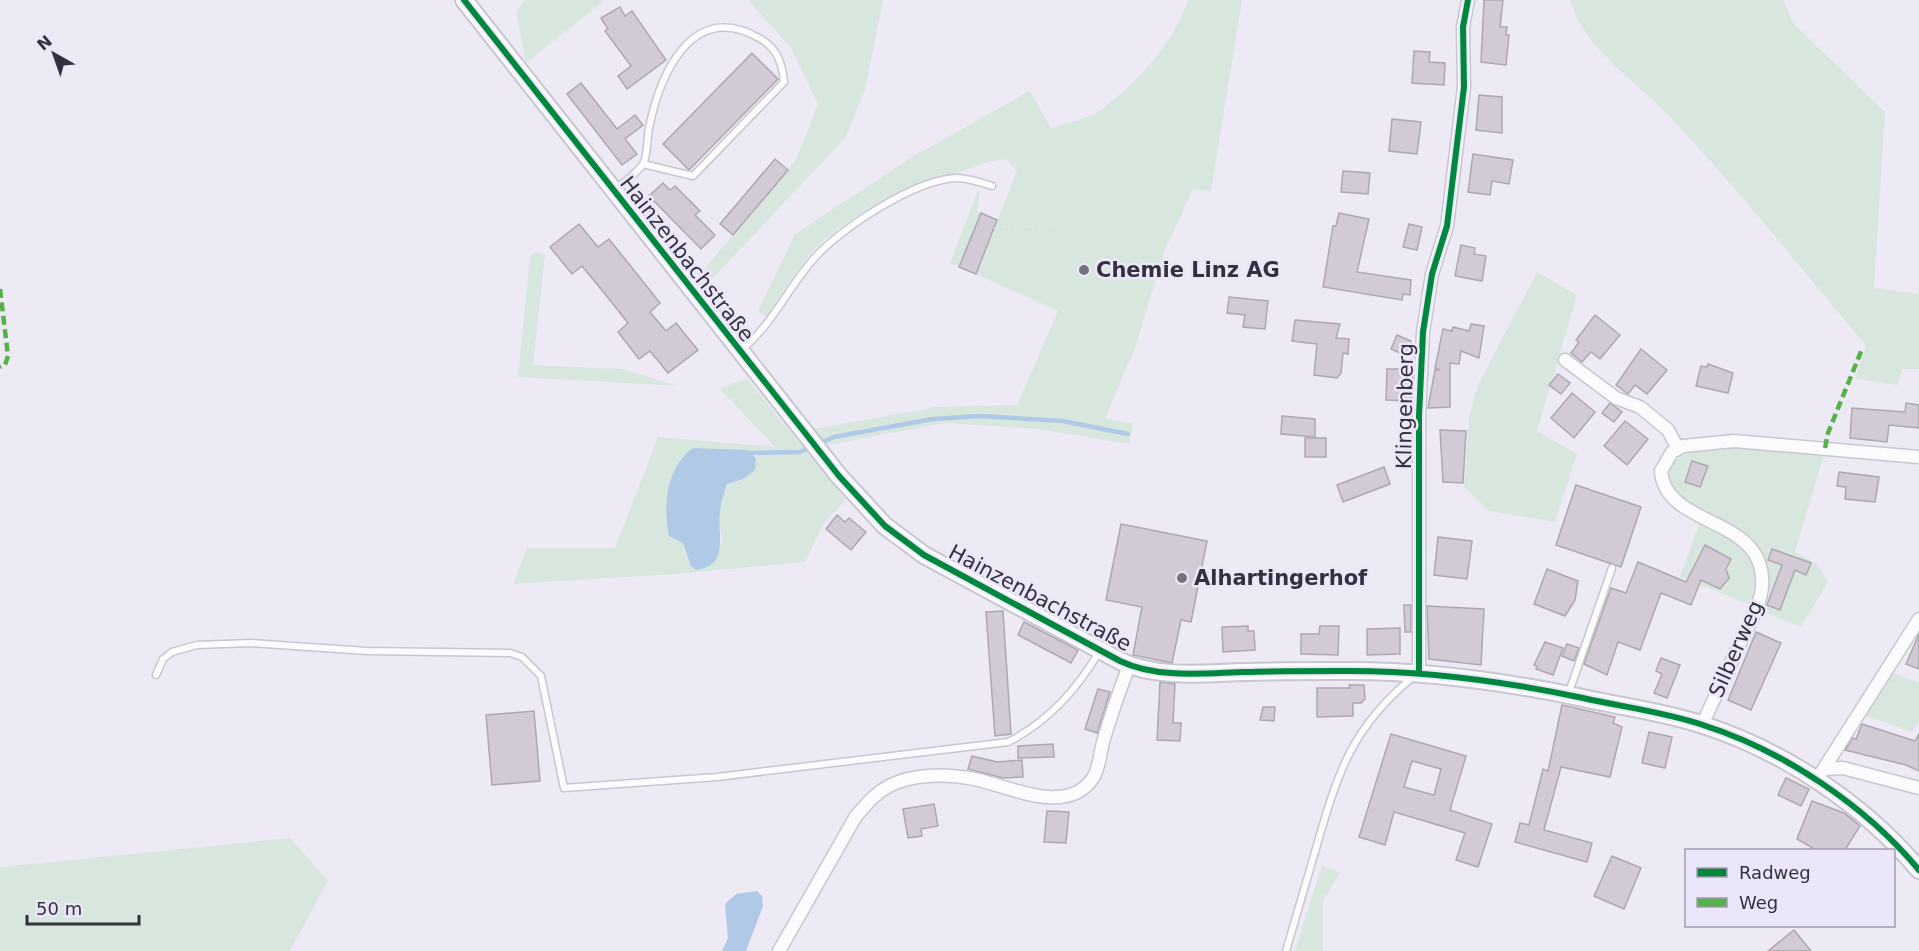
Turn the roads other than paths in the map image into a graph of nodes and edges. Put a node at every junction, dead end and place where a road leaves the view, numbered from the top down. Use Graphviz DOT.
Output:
graph roads {
  1 [pos="464,0"];
  2 [pos="1468,0"];
  3 [pos="643,164"];
  4 [pos="992,186"];
  5 [pos="613,191"];
  6 [pos="740,351"];
  7 [pos="1565,360"];
  8 [pos="1678,449"];
  9 [pos="1919,456"];
  10 [pos="1612,568"];
  11 [pos="1919,619"];
  12 [pos="1101,650"];
  13 [pos="1129,665"];
  14 [pos="1419,673"];
  15 [pos="156,675"];
  16 [pos="1568,695"];
  17 [pos="1702,724"];
  18 [pos="1820,775"];
  19 [pos="1919,788"];
  20 [pos="1919,870"];
  21 [pos="779,951"];
  22 [pos="1286,951"];
  1 -- 5 [label="street, Hainzenbachstraße"];
  2 -- 14 [label="street, Klingenberg"];
  3 -- 3 [label="lane"];
  3 -- 5 [label="lane"];
  4 -- 6 [label="lane"];
  5 -- 6 [label="street, Hainzenbachstraße"];
  6 -- 12 [label="street, Hainzenbachstraße"];
  7 -- 8 [label="street"];
  8 -- 9 [label="street"];
  8 -- 17 [label="street, Silberweg"];
  10 -- 16 [label="lane"];
  11 -- 18 [label="street"];
  12 -- 13 [label="street, Hainzenbachstraße"];
  12 -- 15 [label="lane"];
  13 -- 14 [label="street, Hainzenbachstraße"];
  13 -- 21 [label="street"];
  14 -- 16 [label="street, Hainzenbachstraße"];
  14 -- 22 [label="lane"];
  16 -- 17 [label="street, Hainzenbachstraße"];
  17 -- 18 [label="street, Hainzenbachstraße"];
  18 -- 19 [label="street"];
  18 -- 20 [label="street, Hainzenbachstraße"];
}
